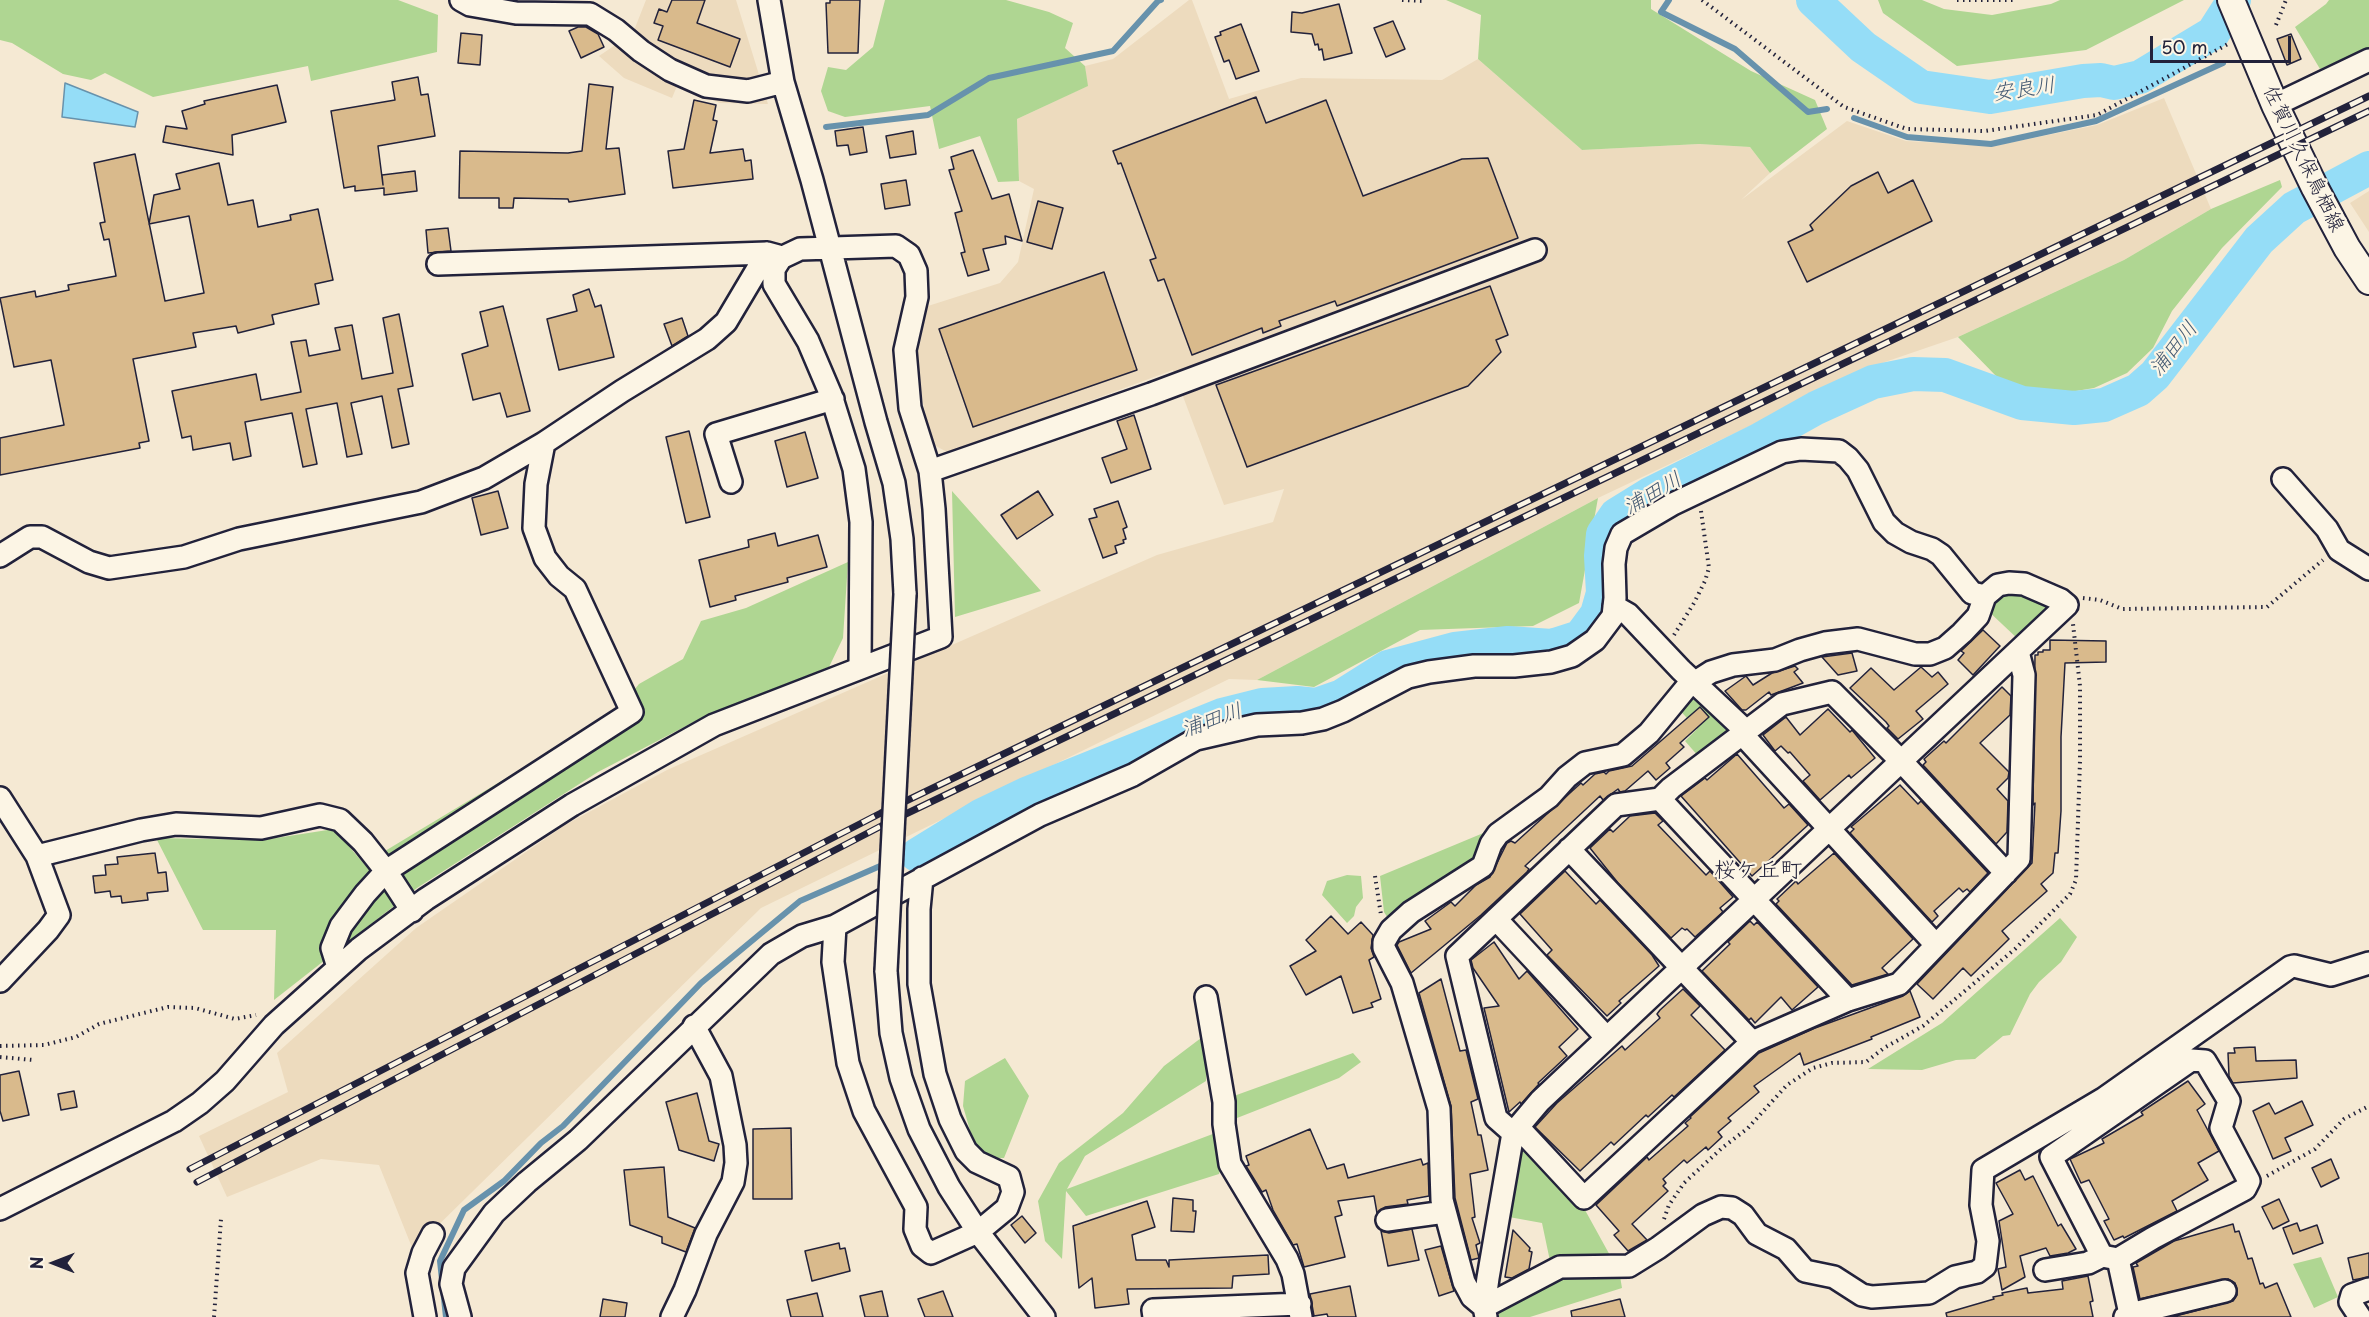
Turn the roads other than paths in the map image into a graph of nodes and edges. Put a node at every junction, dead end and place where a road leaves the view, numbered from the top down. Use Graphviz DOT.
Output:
graph roads {
  1 [pos="461,0"];
  2 [pos="769,0"];
  3 [pos="2231,0"];
  4 [pos="546,7"];
  5 [pos="2369,60"];
  6 [pos="783,82"];
  7 [pos="2275,105"];
  8 [pos="831,247"];
  9 [pos="1535,250"];
  10 [pos="774,255"];
  11 [pos="438,264"];
  12 [pos="2369,281"];
  13 [pos="833,399"];
  14 [pos="544,443"];
  15 [pos="930,471"];
  16 [pos="2283,479"];
  17 [pos="731,482"];
  18 [pos="0,556"];
  19 [pos="2369,569"];
  20 [pos="1985,596"];
  21 [pos="1614,606"];
  22 [pos="2019,652"];
  23 [pos="860,667"];
  24 [pos="1696,682"];
  25 [pos="1744,733"];
  26 [pos="1902,762"];
  27 [pos="0,798"];
  28 [pos="1660,800"];
  29 [pos="1828,828"];
  30 [pos="1569,849"];
  31 [pos="37,856"];
  32 [pos="386,871"];
  33 [pos="2006,873"];
  34 [pos="922,878"];
  35 [pos="1753,899"];
  36 [pos="412,911"];
  37 [pos="1496,919"];
  38 [pos="836,926"];
  39 [pos="1936,945"];
  40 [pos="2369,963"];
  41 [pos="338,967"];
  42 [pos="1681,967"];
  43 [pos="0,981"];
  44 [pos="1206,997"];
  45 [pos="1848,1000"];
  46 [pos="694,1026"];
  47 [pos="1606,1038"];
  48 [pos="1752,1042"];
  49 [pos="1516,1130"];
  50 [pos="0,1209"];
  51 [pos="1445,1212"];
  52 [pos="1387,1220"];
  53 [pos="978,1232"];
  54 [pos="433,1234"];
  55 [pos="2110,1258"];
  56 [pos="2046,1270"];
  57 [pos="2369,1289"];
  58 [pos="2225,1291"];
  59 [pos="1300,1310"];
  60 [pos="1485,1312"];
  61 [pos="2128,1315"];
  62 [pos="424,1317"];
  63 [pos="460,1317"];
  64 [pos="672,1317"];
  65 [pos="1044,1317"];
  66 [pos="1154,1317"];
  67 [pos="2360,1317"];
  1 -- 4 [label="street"];
  2 -- 6 [label="street"];
  3 -- 7 [label="main road, 佐賀川久保鳥栖線"];
  4 -- 6 [label="street"];
  5 -- 7 [label="street"];
  6 -- 8 [label="street"];
  7 -- 12 [label="main road, 佐賀川久保鳥栖線"];
  8 -- 10 [label="street"];
  8 -- 15 [label="street"];
  8 -- 53 [label="street, bridge"];
  9 -- 15 [label="street"];
  10 -- 11 [label="street"];
  10 -- 13 [label="street"];
  10 -- 14 [label="street"];
  13 -- 17 [label="street"];
  13 -- 23 [label="street"];
  14 -- 18 [label="street"];
  14 -- 32 [label="street"];
  15 -- 23 [label="street"];
  16 -- 19 [label="street"];
  20 -- 21 [label="street"];
  20 -- 22 [label="street"];
  20 -- 24 [label="street"];
  21 -- 24 [label="street"];
  21 -- 34 [label="street"];
  22 -- 26 [label="street"];
  22 -- 33 [label="street"];
  23 -- 36 [label="street"];
  24 -- 25 [label="street"];
  24 -- 51 [label="street"];
  25 -- 26 [label="street"];
  25 -- 28 [label="street"];
  25 -- 29 [label="street"];
  26 -- 29 [label="street"];
  26 -- 33 [label="street"];
  27 -- 31 [label="street"];
  28 -- 30 [label="street"];
  28 -- 35 [label="street"];
  29 -- 35 [label="street"];
  29 -- 39 [label="street"];
  30 -- 37 [label="street"];
  30 -- 42 [label="street"];
  31 -- 32 [label="street"];
  31 -- 43 [label="street"];
  32 -- 36 [label="street"];
  32 -- 41 [label="street"];
  33 -- 39 [label="street"];
  34 -- 38 [label="street"];
  34 -- 53 [label="street"];
  35 -- 42 [label="street"];
  35 -- 45 [label="street"];
  36 -- 41 [label="street"];
  37 -- 47 [label="street"];
  37 -- 49 [label="street"];
  38 -- 46 [label="street"];
  38 -- 53 [label="street"];
  39 -- 45 [label="street"];
  40 -- 60 [label="street"];
  41 -- 50 [label="street"];
  42 -- 47 [label="street"];
  42 -- 48 [label="street"];
  44 -- 59 [label="street"];
  45 -- 48 [label="street"];
  46 -- 63 [label="street"];
  46 -- 64 [label="street"];
  47 -- 49 [label="street"];
  48 -- 49 [label="street"];
  49 -- 60 [label="street"];
  51 -- 52 [label="street"];
  51 -- 60 [label="street"];
  53 -- 65 [label="street"];
  54 -- 62 [label="street"];
  55 -- 55 [label="street"];
  55 -- 56 [label="street"];
  55 -- 61 [label="street"];
  57 -- 67 [label="street"];
  58 -- 61 [label="street"];
  59 -- 66 [label="street"];
}
